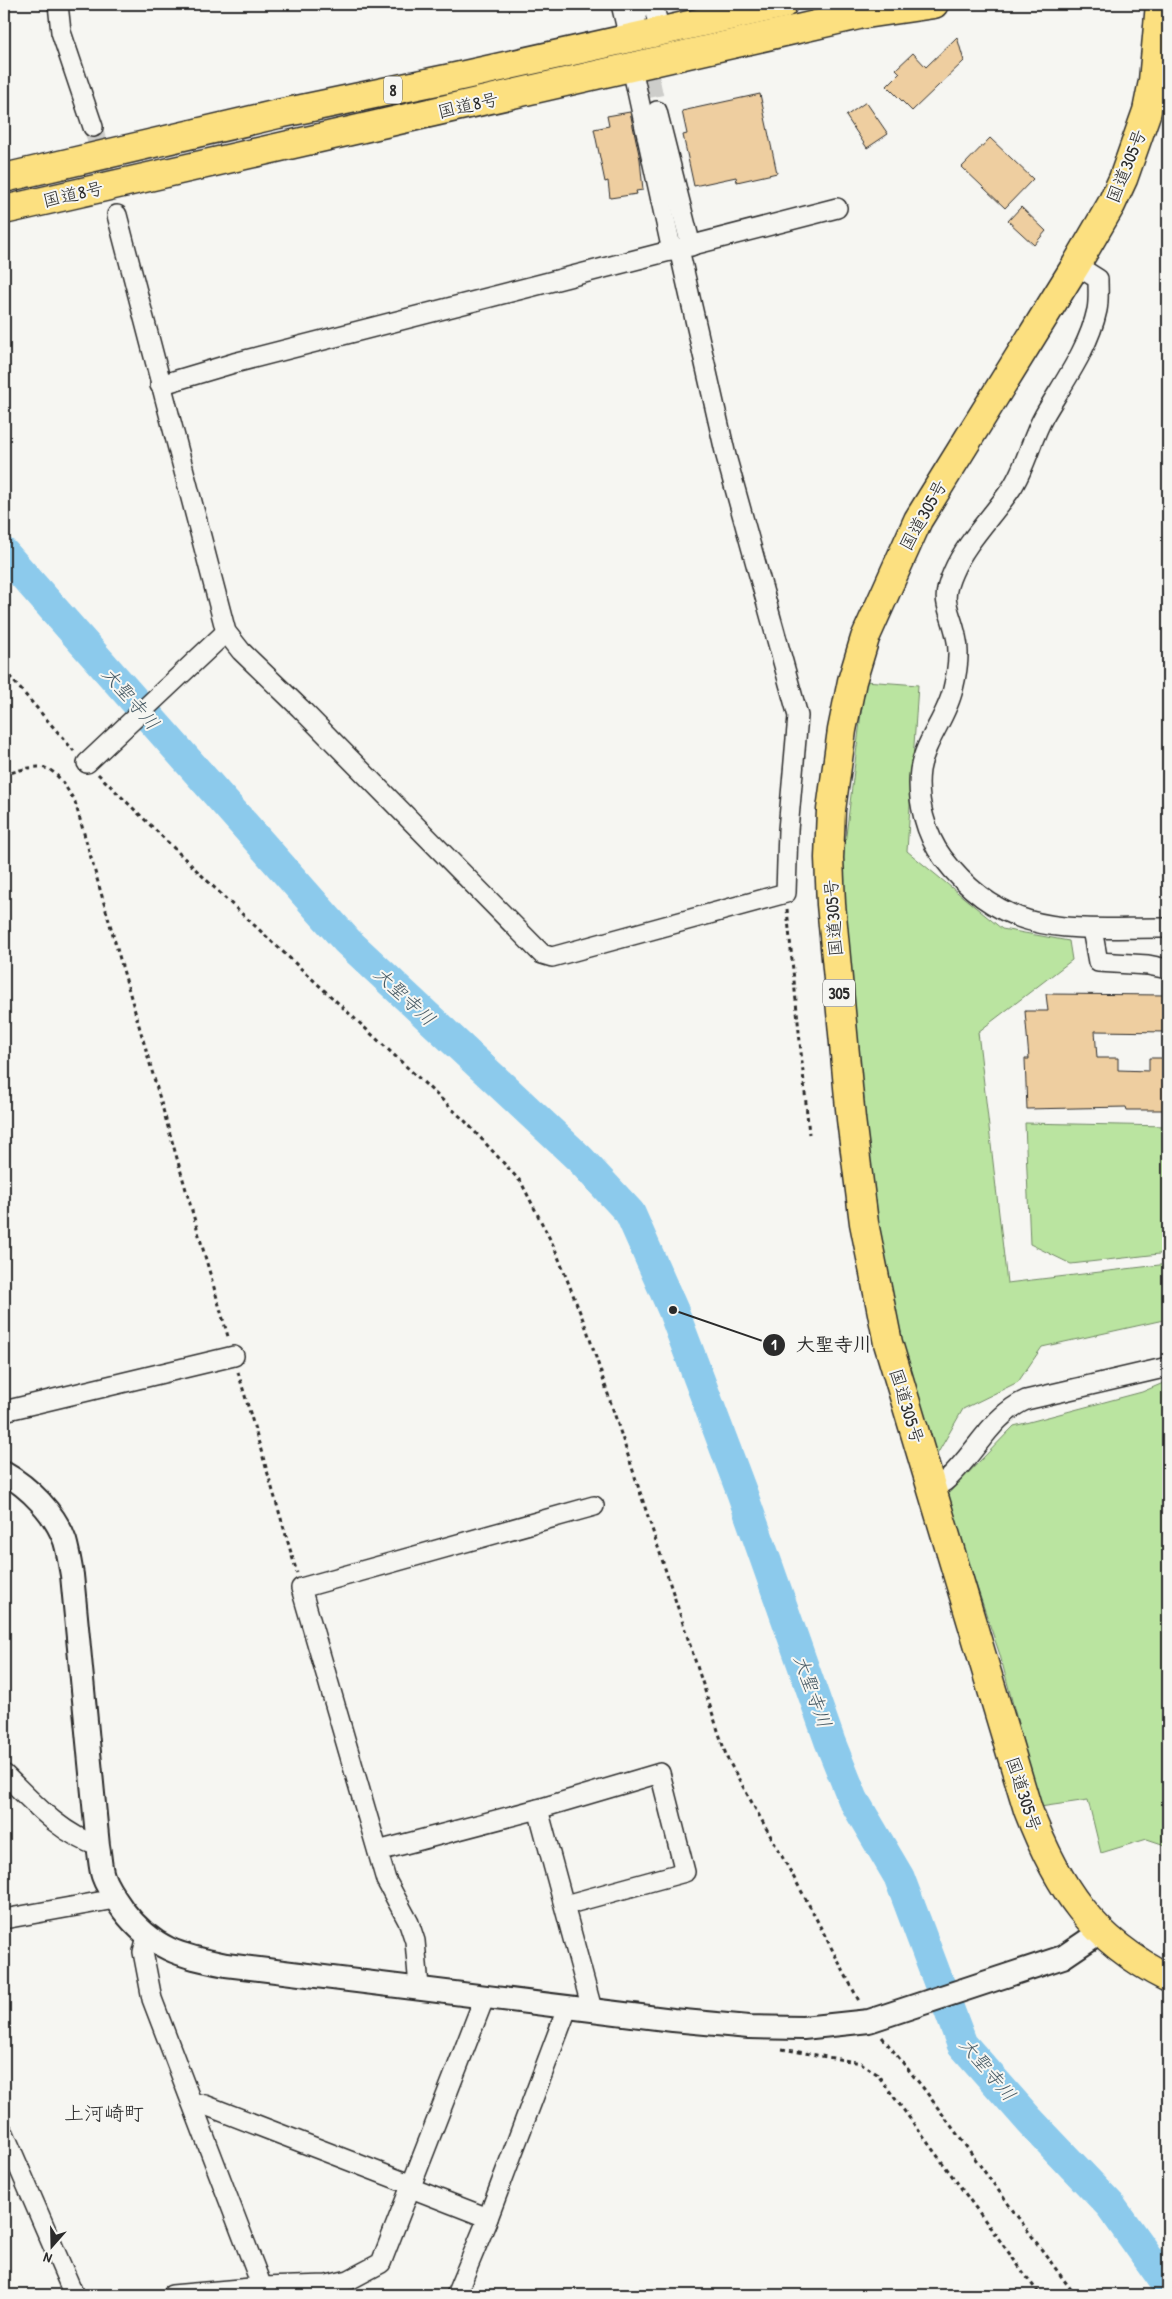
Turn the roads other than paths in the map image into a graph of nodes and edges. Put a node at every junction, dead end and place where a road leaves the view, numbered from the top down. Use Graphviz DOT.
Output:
graph roads {
  1 [pos="58,4"];
  2 [pos="621,4"];
  3 [pos="653,4"];
  4 [pos="783,4"];
  5 [pos="934,4"];
  6 [pos="1160,4"];
  7 [pos="633,19"];
  8 [pos="660,31"];
  9 [pos="632,68"];
  10 [pos="657,111"];
  11 [pos="93,127"];
  12 [pos="4,178"];
  13 [pos="837,208"];
  14 [pos="4,210"];
  15 [pos="117,215"];
  16 [pos="681,248"];
  17 [pos="1076,265"];
  18 [pos="160,385"];
  19 [pos="226,632"];
  20 [pos="87,763"];
  21 [pos="1168,928"];
  22 [pos="1092,929"];
  23 [pos="1168,969"];
  24 [pos="234,1356"];
  25 [pos="1168,1367"];
  26 [pos="4,1411"];
  27 [pos="4,1473"];
  28 [pos="929,1480"];
  29 [pos="594,1506"];
  30 [pos="4,1774"];
  31 [pos="538,1809"];
  32 [pos="98,1846"];
  33 [pos="378,1851"];
  34 [pos="115,1899"];
  35 [pos="564,1905"];
  36 [pos="4,1919"];
  37 [pos="1100,1932"];
  38 [pos="147,1936"];
  39 [pos="1168,1978"];
  40 [pos="419,1987"];
  41 [pos="485,1996"];
  42 [pos="568,2006"];
  43 [pos="592,2009"];
  44 [pos="192,2103"];
  45 [pos="4,2133"];
  46 [pos="411,2187"];
  47 [pos="488,2218"];
  48 [pos="262,2291"];
  49 [pos="74,2295"];
  50 [pos="172,2295"];
  51 [pos="456,2295"];
  1 -- 11 [label="street"];
  2 -- 7 [label="street"];
  3 -- 8 [label="street"];
  4 -- 8 [label="highway, 国道8号 / 8"];
  5 -- 9 [label="highway, 国道8号 / 8"];
  6 -- 17 [label="highway, 国道305号 / 305"];
  7 -- 8 [label="highway, 国道8号 / 8"];
  7 -- 12 [label="highway, 国道8号 / 8"];
  9 -- 14 [label="highway, 国道8号 / 8"];
  9 -- 16 [label="street"];
  10 -- 16 [label="street"];
  13 -- 16 [label="street"];
  15 -- 18 [label="street"];
  16 -- 18 [label="street"];
  16 -- 19 [label="street"];
  17 -- 22 [label="street"];
  17 -- 28 [label="highway, 国道305号 / 305"];
  18 -- 19 [label="street"];
  19 -- 20 [label="street"];
  21 -- 22 [label="street"];
  22 -- 23 [label="street"];
  24 -- 26 [label="street"];
  25 -- 28 [label="street"];
  27 -- 32 [label="street"];
  28 -- 37 [label="highway, 国道305号 / 305"];
  29 -- 33 [label="street"];
  30 -- 32 [label="street"];
  31 -- 33 [label="street"];
  31 -- 35 [label="street"];
  31 -- 35 [label="street"];
  32 -- 34 [label="street"];
  33 -- 40 [label="street"];
  34 -- 36 [label="street"];
  34 -- 38 [label="street"];
  35 -- 43 [label="street"];
  37 -- 39 [label="highway, 国道305号 / 305"];
  37 -- 43 [label="street"];
  38 -- 40 [label="street"];
  38 -- 44 [label="street"];
  40 -- 41 [label="street"];
  41 -- 42 [label="street"];
  41 -- 46 [label="street"];
  42 -- 43 [label="street"];
  42 -- 47 [label="street"];
  44 -- 46 [label="street"];
  44 -- 48 [label="street"];
  45 -- 49 [label="street"];
  46 -- 47 [label="street"];
  46 -- 48 [label="street"];
  47 -- 51 [label="street"];
  48 -- 50 [label="street"];
}
